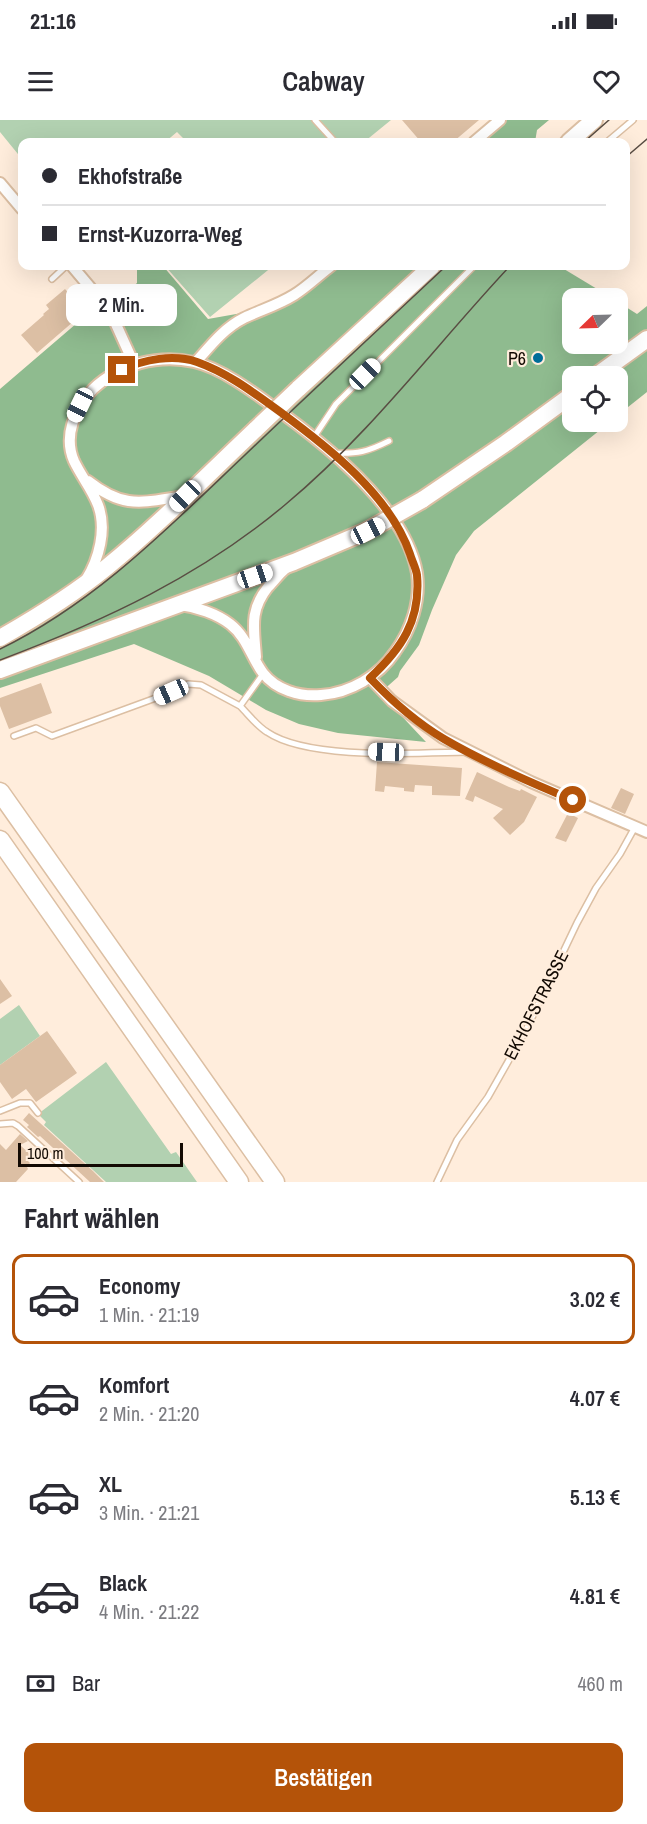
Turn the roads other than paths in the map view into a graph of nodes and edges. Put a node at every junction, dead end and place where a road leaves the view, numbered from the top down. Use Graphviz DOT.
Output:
graph roads {
  1 [pos="315,120"];
  2 [pos="500,120"];
  3 [pos="594,120"];
  4 [pos="633,120"];
  5 [pos="331,138"];
  6 [pos="479,138"];
  7 [pos="574,138"];
  8 [pos="612,138"];
  9 [pos="0,183"];
  10 [pos="18,204"];
  11 [pos="62,270"];
  12 [pos="75,270"];
  13 [pos="326,270"];
  14 [pos="428,270"];
  15 [pos="470,270"];
  16 [pos="52,279"];
  17 [pos="647,339"];
  18 [pos="196,362"];
  19 [pos="134,364"];
  20 [pos="610,366"];
  21 [pos="562,402"];
  22 [pos="314,437"];
  23 [pos="389,441"];
  24 [pos="333,453"];
  25 [pos="83,477"];
  26 [pos="185,496"];
  27 [pos="294,562"];
  28 [pos="82,586"];
  29 [pos="177,604"];
  30 [pos="0,638"];
  31 [pos="256,660"];
  32 [pos="0,670"];
  33 [pos="263,674"];
  34 [pos="370,678"];
  35 [pos="240,706"];
  36 [pos="14,736"];
  37 [pos="468,752"];
  38 [pos="0,792"];
  39 [pos="635,827"];
  40 [pos="647,832"];
  41 [pos="0,840"];
  42 [pos="0,1111"];
  43 [pos="38,1113"];
  44 [pos="0,1124"];
  45 [pos="79,1182"];
  46 [pos="239,1182"];
  47 [pos="275,1182"];
  48 [pos="437,1182"];
  1 -- 5 [label="lane"];
  2 -- 6 [label="street"];
  3 -- 7 [label="main road"];
  4 -- 8 [label="lane"];
  9 -- 10 [label="street"];
  11 -- 16 [label="lane"];
  12 -- 19 [label="street"];
  13 -- 18 [label="street"];
  14 -- 26 [label="main road, bridge"];
  15 -- 22 [label="lane"];
  17 -- 20 [label="main road"];
  18 -- 19 [label="street"];
  18 -- 22 [label="street"];
  19 -- 25 [label="street"];
  21 -- 27 [label="main road, bridge"];
  22 -- 24 [label="street"];
  23 -- 24 [label="lane"];
  24 -- 34 [label="street"];
  25 -- 26 [label="street"];
  25 -- 28 [label="street"];
  26 -- 28 [label="main road"];
  27 -- 29 [label="main road"];
  27 -- 31 [label="street"];
  28 -- 30 [label="main road"];
  29 -- 31 [label="street"];
  29 -- 32 [label="main road"];
  31 -- 33 [label="street"];
  33 -- 34 [label="street"];
  33 -- 35 [label="lane"];
  34 -- 37 [label="street"];
  35 -- 36 [label="lane"];
  35 -- 37 [label="lane"];
  37 -- 39 [label="street"];
  38 -- 47 [label="highway"];
  39 -- 40 [label="street"];
  39 -- 48 [label="lane, EKHOFSTRASSE"];
  41 -- 46 [label="highway"];
  42 -- 43 [label="lane"];
  44 -- 45 [label="lane"];
}
